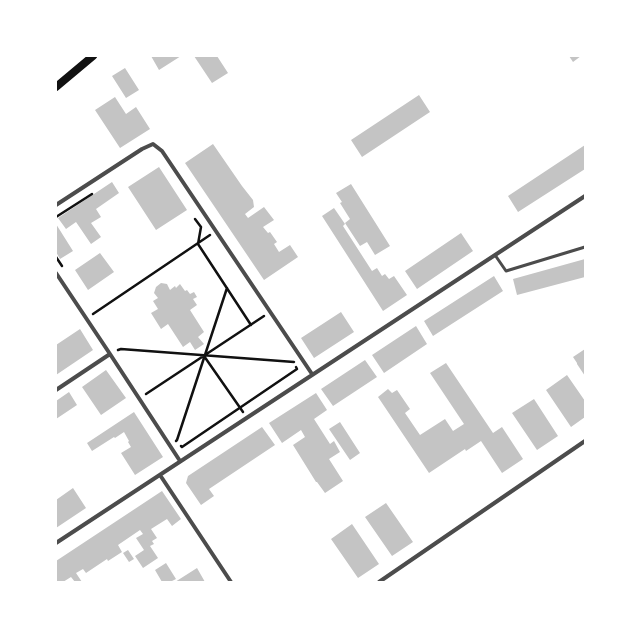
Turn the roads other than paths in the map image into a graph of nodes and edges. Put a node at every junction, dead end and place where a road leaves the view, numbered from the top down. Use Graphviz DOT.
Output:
graph roads {
  1 [pos="93,56"];
  2 [pos="56,87"];
  3 [pos="585,196"];
  4 [pos="56,205"];
  5 [pos="585,247"];
  6 [pos="495,255"];
  7 [pos="56,273"];
  8 [pos="110,354"];
  9 [pos="312,374"];
  10 [pos="56,390"];
  11 [pos="585,442"];
  12 [pos="180,461"];
  13 [pos="160,475"];
  14 [pos="56,543"];
  15 [pos="231,582"];
  16 [pos="379,582"];
  1 -- 2 [label="main road"];
  3 -- 6 [label="street"];
  4 -- 9 [label="street"];
  5 -- 6 [label="lane"];
  6 -- 9 [label="street"];
  7 -- 8 [label="street"];
  8 -- 10 [label="street"];
  8 -- 12 [label="street"];
  9 -- 12 [label="street"];
  11 -- 16 [label="street"];
  12 -- 13 [label="street"];
  13 -- 14 [label="street"];
  13 -- 15 [label="street"];
}
